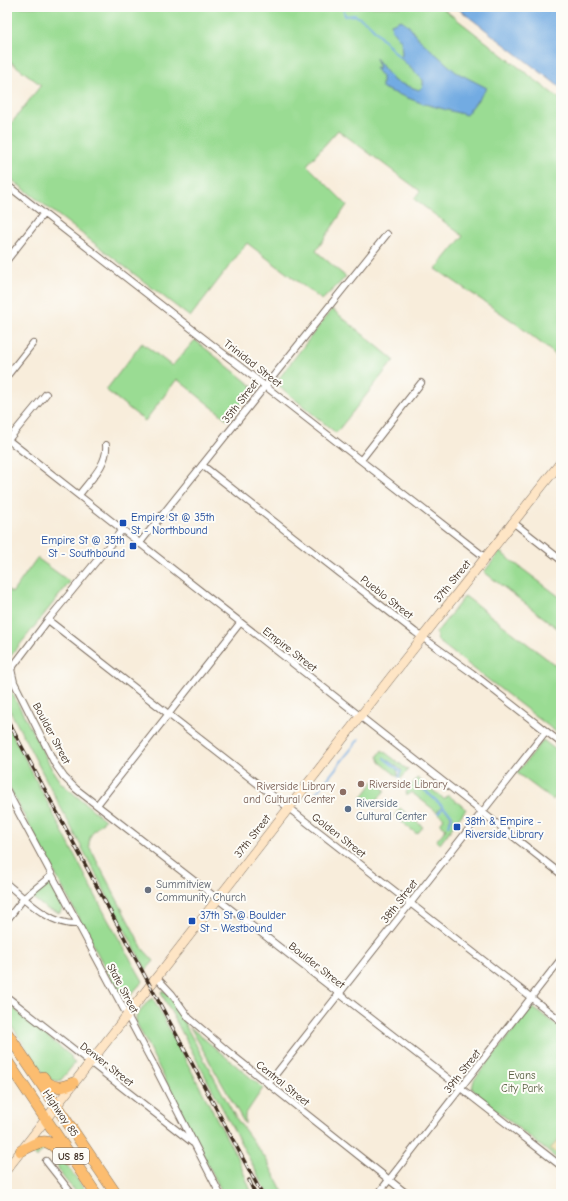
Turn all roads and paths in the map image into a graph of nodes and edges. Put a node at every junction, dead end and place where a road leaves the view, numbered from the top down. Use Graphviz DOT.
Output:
graph roads {
  1 [pos="7,185"];
  2 [pos="44,213"];
  3 [pos="387,234"];
  4 [pos="7,260"];
  5 [pos="33,343"];
  6 [pos="7,376"];
  7 [pos="421,382"];
  8 [pos="265,385"];
  9 [pos="46,394"];
  10 [pos="8,440"];
  11 [pos="106,445"];
  12 [pos="361,460"];
  13 [pos="202,465"];
  14 [pos="560,467"];
  15 [pos="79,495"];
  16 [pos="514,523"];
  17 [pos="122,530"];
  18 [pos="139,544"];
  19 [pos="486,558"];
  20 [pos="561,560"];
  21 [pos="48,620"];
  22 [pos="240,623"];
  23 [pos="422,638"];
  24 [pos="168,713"];
  25 [pos="360,717"];
  26 [pos="546,731"];
  27 [pos="561,743"];
  28 [pos="7,791"];
  29 [pos="97,805"];
  30 [pos="289,809"];
  31 [pos="482,812"];
  32 [pos="561,874"];
  33 [pos="52,875"];
  34 [pos="7,884"];
  35 [pos="24,898"];
  36 [pos="218,900"];
  37 [pos="410,904"];
  38 [pos="7,920"];
  39 [pos="78,924"];
  40 [pos="561,959"];
  41 [pos="156,978"];
  42 [pos="339,994"];
  43 [pos="7,997"];
  44 [pos="531,997"];
  45 [pos="127,1016"];
  46 [pos="561,1021"];
  47 [pos="7,1025"];
  48 [pos="7,1033"];
  49 [pos="7,1061"];
  50 [pos="89,1063"];
  51 [pos="73,1083"];
  52 [pos="268,1084"];
  53 [pos="461,1089"];
  54 [pos="56,1106"];
  55 [pos="46,1119"];
  56 [pos="195,1145"];
  57 [pos="21,1151"];
  58 [pos="46,1161"];
  59 [pos="561,1166"];
  60 [pos="7,1169"];
  61 [pos="389,1180"];
  62 [pos="95,1192"];
  63 [pos="72,1194"];
  64 [pos="116,1194"];
  65 [pos="220,1194"];
  66 [pos="378,1194"];
  67 [pos="407,1194"];
  1 -- 2 [label="street, Trinidad Street"];
  2 -- 4 [label="street"];
  2 -- 8 [label="street, Trinidad Street"];
  3 -- 8 [label="street, 35th Street"];
  5 -- 6 [label="street"];
  7 -- 12 [label="street"];
  8 -- 12 [label="street, Trinidad Street"];
  8 -- 13 [label="street, 35th Street"];
  9 -- 10 [label="street"];
  10 -- 15 [label="street, Empire Street"];
  11 -- 15 [label="street"];
  12 -- 19 [label="street, Trinidad Street"];
  13 -- 18 [label="street, 35th Street"];
  13 -- 23 [label="street, Pueblo Street"];
  14 -- 16 [label="main road, 37th Street"];
  15 -- 17 [label="street, Empire Street"];
  16 -- 19 [label="main road, 37th Street"];
  16 -- 20 [label="street"];
  17 -- 18 [label="street, Empire Street"];
  17 -- 21 [label="street"];
  18 -- 22 [label="street, Empire Street"];
  19 -- 23 [label="main road, 37th Street"];
  21 -- 24 [label="street, Golden Street"];
  21 -- 29 [label="street, Boulder Street"];
  22 -- 24 [label="street"];
  22 -- 25 [label="street, Empire Street"];
  23 -- 25 [label="main road, 37th Street"];
  23 -- 26 [label="street, Pueblo Street"];
  24 -- 29 [label="street"];
  24 -- 30 [label="street, Golden Street"];
  25 -- 30 [label="main road, 37th Street"];
  25 -- 31 [label="street, Empire Street"];
  26 -- 27 [label="street, Pueblo Street"];
  26 -- 31 [label="street, 38th Street"];
  28 -- 33 [label="street, State Street"];
  29 -- 36 [label="street, Boulder Street"];
  30 -- 36 [label="main road, 37th Street"];
  30 -- 37 [label="street, Golden Street"];
  31 -- 32 [label="street, Empire Street"];
  31 -- 37 [label="street, 38th Street"];
  33 -- 35 [label="street"];
  33 -- 39 [label="street, State Street"];
  34 -- 35 [label="street"];
  35 -- 38 [label="street"];
  35 -- 39 [label="street"];
  36 -- 41 [label="main road, 37th Street"];
  36 -- 42 [label="street, Boulder Street"];
  37 -- 42 [label="street, 38th Street"];
  37 -- 44 [label="street, Golden Street"];
  39 -- 45 [label="street, State Street"];
  40 -- 44 [label="street, 39th Street"];
  41 -- 45 [label="main road, 37th Street"];
  41 -- 52 [label="street, Central Street"];
  42 -- 52 [label="street, 38th Street"];
  42 -- 53 [label="street, Boulder Street"];
  43 -- 50 [label="street, Denver Street"];
  44 -- 46 [label="street, Golden Street"];
  44 -- 53 [label="street, 39th Street"];
  45 -- 50 [label="main road, 37th Street"];
  45 -- 56 [label="street, State Street"];
  47 -- 51 [label="highway"];
  48 -- 54 [label="highway, Highway 85 / US 85"];
  49 -- 55 [label="highway, Highway 85 / US 85"];
  50 -- 51 [label="main road, 37th Street"];
  50 -- 56 [label="street, Denver Street"];
  51 -- 54 [label="main road, 37th Street"];
  52 -- 61 [label="street, Central Street"];
  53 -- 59 [label="street, Boulder Street"];
  53 -- 61 [label="street, 39th Street"];
  54 -- 55 [label="main road, 37th Street"];
  54 -- 64 [label="highway, Highway 85 / US 85"];
  55 -- 57 [label="main road, 37th Street"];
  55 -- 62 [label="highway, Highway 85 / US 85"];
  56 -- 65 [label="street, State Street"];
  57 -- 60 [label="main road, 37th Street"];
  57 -- 62 [label="highway"];
  58 -- 63 [label="street"];
  61 -- 66 [label="street, 39th Street"];
  61 -- 67 [label="street, Central Street"];
}
